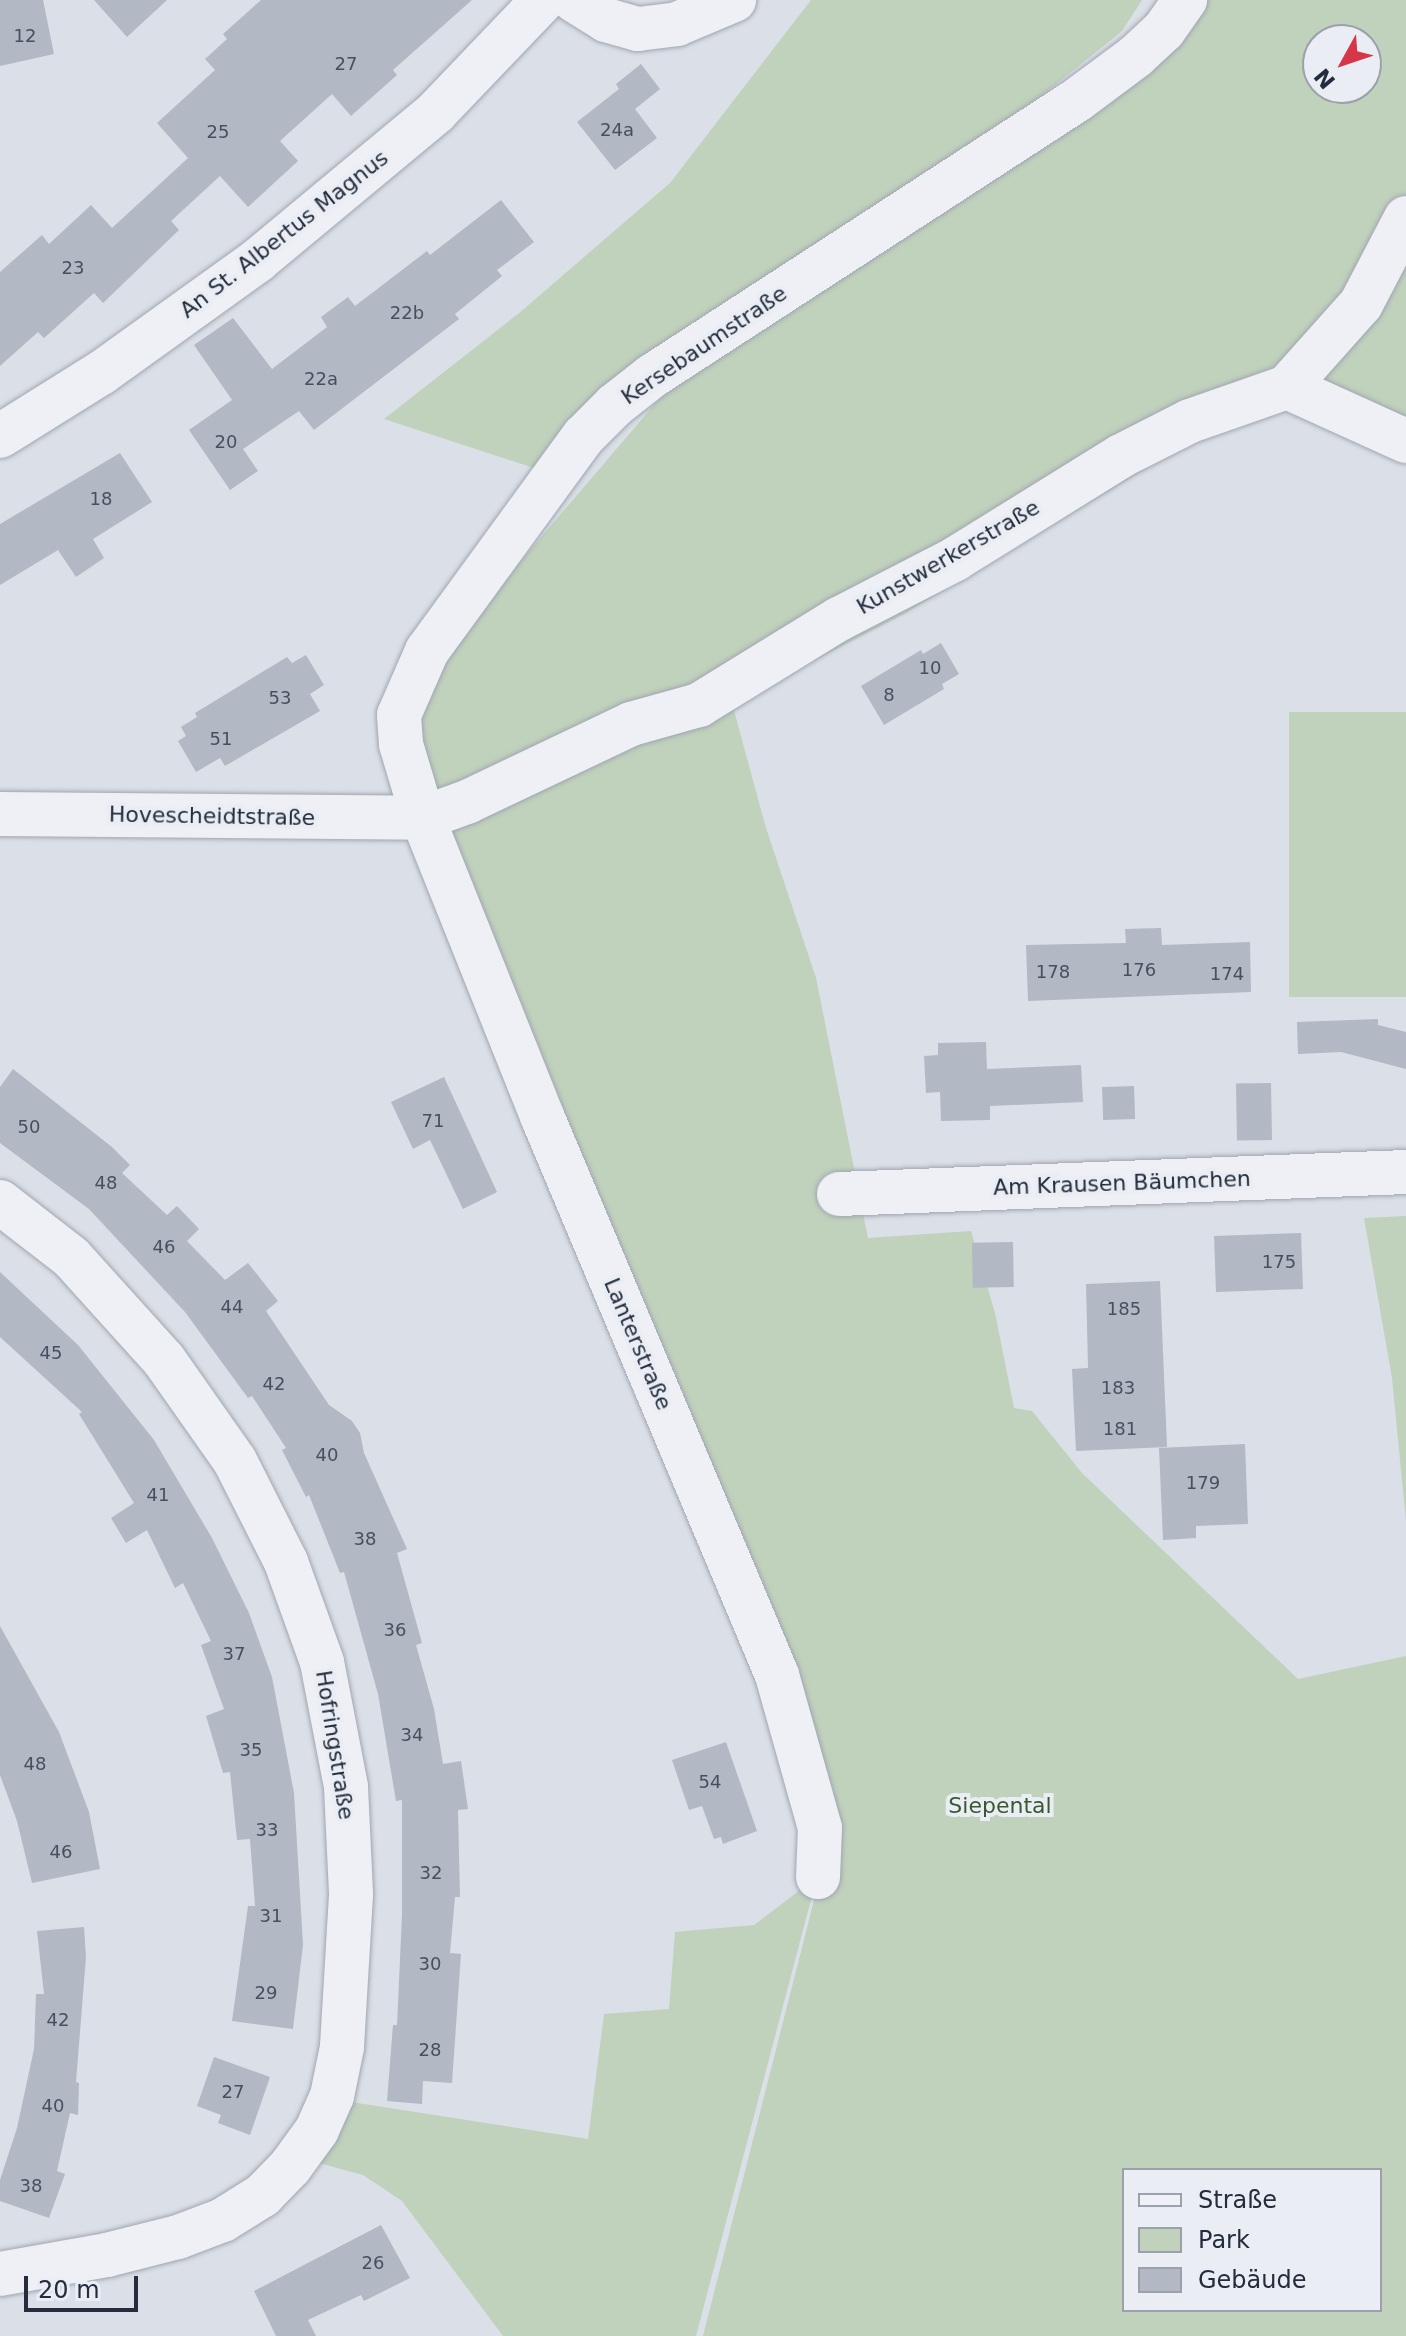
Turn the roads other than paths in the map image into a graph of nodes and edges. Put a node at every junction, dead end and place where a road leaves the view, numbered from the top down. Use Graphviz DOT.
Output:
graph roads {
  1 [pos="543,0"];
  2 [pos="574,0"];
  3 [pos="734,0"];
  4 [pos="1185,0"];
  5 [pos="1406,218"];
  6 [pos="1287,387"];
  7 [pos="0,436"];
  8 [pos="1406,441"];
  9 [pos="0,814"];
  10 [pos="423,818"];
  11 [pos="1406,1172"];
  12 [pos="839,1194"];
  13 [pos="0,1202"];
  14 [pos="818,1877"];
  15 [pos="0,2274"];
  1 -- 7 [label="street, An St. Albertus Magnus"];
  2 -- 3 [label="street"];
  4 -- 10 [label="street, Kersebaumstraße"];
  5 -- 6 [label="street, Kunstwerkerstraße"];
  6 -- 8 [label="street"];
  6 -- 10 [label="street, Kunstwerkerstraße"];
  9 -- 10 [label="street, Hovescheidtstraße"];
  10 -- 14 [label="street, Lanterstraße"];
  11 -- 12 [label="street, Am Krausen Bäumchen"];
  13 -- 15 [label="street, Hofringstraße"];
}
